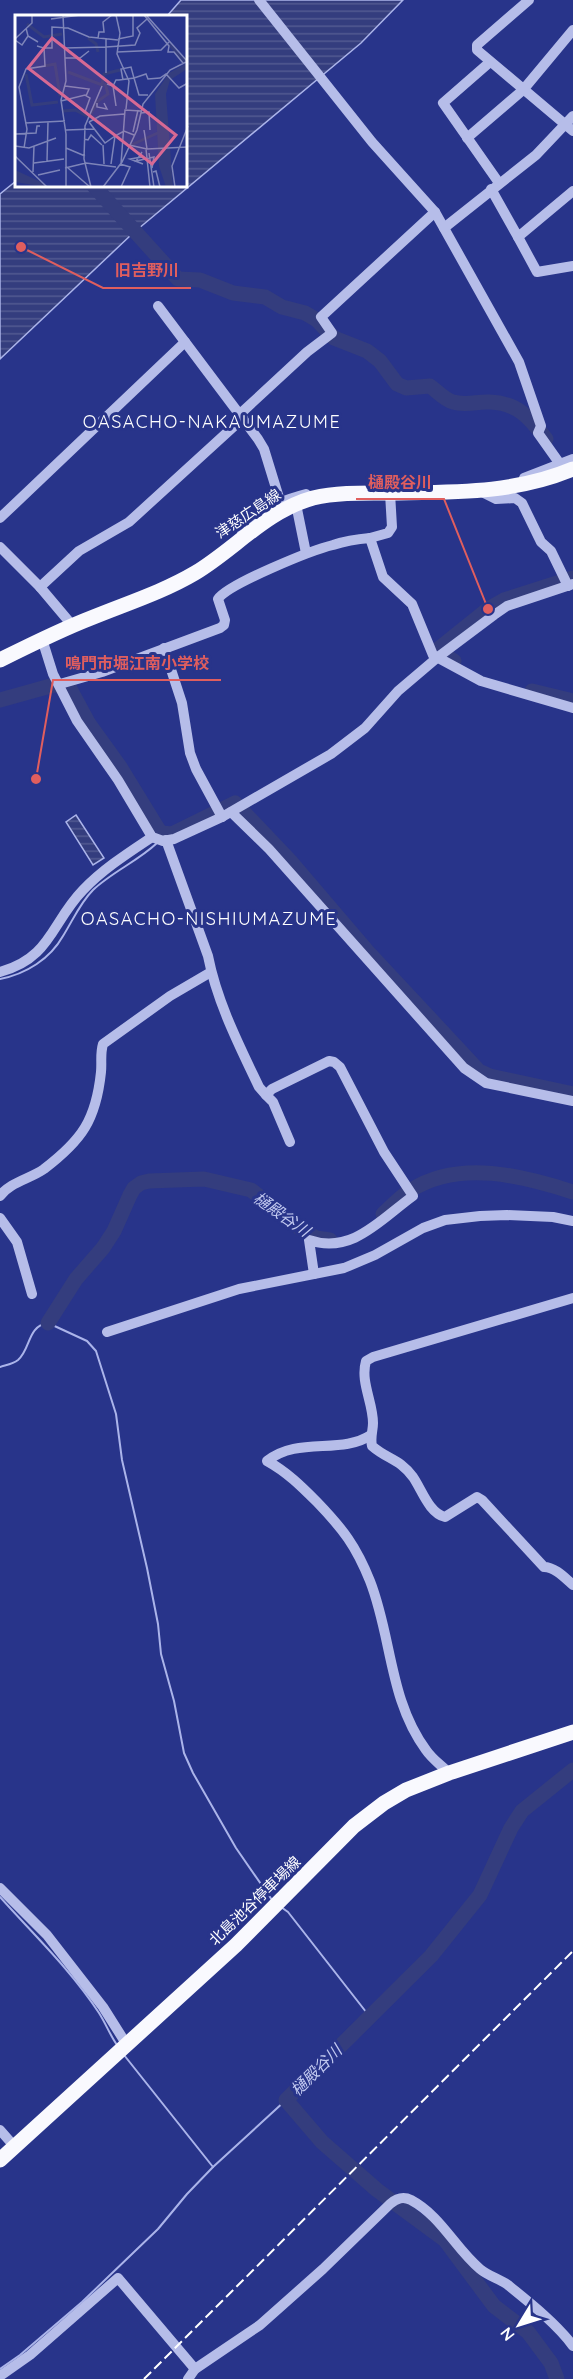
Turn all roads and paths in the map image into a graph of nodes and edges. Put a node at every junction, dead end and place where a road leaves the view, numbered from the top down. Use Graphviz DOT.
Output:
graph roads {
  1 [pos="259,0"];
  2 [pos="529,0"];
  3 [pos="573,30"];
  4 [pos="490,62"];
  5 [pos="523,90"];
  6 [pos="573,116"];
  7 [pos="569,128"];
  8 [pos="467,138"];
  9 [pos="495,186"];
  10 [pos="573,191"];
  11 [pos="435,212"];
  12 [pos="444,228"];
  13 [pos="518,237"];
  14 [pos="573,266"];
  15 [pos="158,306"];
  16 [pos="185,342"];
  17 [pos="242,416"];
  18 [pos="573,459"];
  19 [pos="566,466"];
  20 [pos="484,491"];
  21 [pos="390,493"];
  22 [pos="328,495"];
  23 [pos="279,499"];
  24 [pos="296,504"];
  25 [pos="0,518"];
  26 [pos="370,538"];
  27 [pos="240,539"];
  28 [pos="0,547"];
  29 [pos="306,553"];
  30 [pos="570,585"];
  31 [pos="40,587"];
  32 [pos="72,625"];
  33 [pos="42,639"];
  34 [pos="164,648"];
  35 [pos="441,654"];
  36 [pos="0,660"];
  37 [pos="61,686"];
  38 [pos="573,708"];
  39 [pos="232,811"];
  40 [pos="159,839"];
  41 [pos="0,972"];
  42 [pos="211,972"];
  43 [pos="266,1095"];
  44 [pos="573,1101"];
  45 [pos="290,1142"];
  46 [pos="0,1196"];
  47 [pos="0,1218"];
  48 [pos="573,1221"];
  49 [pos="314,1274"];
  50 [pos="32,1294"];
  51 [pos="573,1298"];
  52 [pos="107,1332"];
  53 [pos="370,1435"];
  54 [pos="573,1585"];
  55 [pos="573,1732"];
  56 [pos="449,1773"];
  57 [pos="0,1887"];
  58 [pos="123,2048"];
  59 [pos="0,2130"];
  60 [pos="14,2146"];
  61 [pos="0,2160"];
  62 [pos="573,2346"];
  63 [pos="195,2369"];
  64 [pos="0,2376"];
  65 [pos="188,2379"];
  1 -- 11 [label="street"];
  2 -- 4 [label="street"];
  3 -- 5 [label="street"];
  4 -- 5 [label="street"];
  4 -- 8 [label="street"];
  5 -- 7 [label="street"];
  5 -- 8 [label="street"];
  6 -- 7 [label="street"];
  7 -- 9 [label="street"];
  8 -- 9 [label="street"];
  9 -- 12 [label="street"];
  9 -- 13 [label="street"];
  10 -- 13 [label="street"];
  11 -- 12 [label="street"];
  11 -- 17 [label="street"];
  12 -- 19 [label="street"];
  13 -- 14 [label="street"];
  15 -- 16 [label="street"];
  16 -- 17 [label="street"];
  16 -- 25 [label="street"];
  17 -- 23 [label="street"];
  17 -- 31 [label="street"];
  18 -- 19 [label="street"];
  19 -- 20 [label="main road, 津慈広島線"];
  20 -- 21 [label="main road, 津慈広島線"];
  20 -- 30 [label="street"];
  21 -- 22 [label="main road, 津慈広島線"];
  21 -- 26 [label="street"];
  22 -- 23 [label="street"];
  22 -- 24 [label="main road, 津慈広島線"];
  23 -- 27 [label="street"];
  24 -- 27 [label="main road, 津慈広島線"];
  24 -- 29 [label="street"];
  26 -- 29 [label="street"];
  26 -- 35 [label="street"];
  27 -- 32 [label="main road, 津慈広島線"];
  28 -- 31 [label="street"];
  29 -- 34 [label="street"];
  30 -- 35 [label="street"];
  31 -- 32 [label="street"];
  32 -- 33 [label="main road, 津慈広島線"];
  33 -- 36 [label="main road, 津慈広島線"];
  33 -- 37 [label="street"];
  34 -- 37 [label="street"];
  34 -- 39 [label="street"];
  35 -- 38 [label="street"];
  35 -- 39 [label="street"];
  37 -- 40 [label="street"];
  39 -- 40 [label="street"];
  39 -- 44 [label="street"];
  40 -- 41 [label="street"];
  40 -- 42 [label="street"];
  42 -- 43 [label="street"];
  42 -- 46 [label="street"];
  43 -- 45 [label="street"];
  43 -- 49 [label="street"];
  47 -- 50 [label="street"];
  48 -- 49 [label="street"];
  49 -- 52 [label="street"];
  51 -- 53 [label="street"];
  53 -- 54 [label="street"];
  53 -- 56 [label="street"];
  55 -- 56 [label="main road, 北島池谷停車場線"];
  56 -- 58 [label="main road, 北島池谷停車場線"];
  57 -- 58 [label="street"];
  58 -- 60 [label="main road, 北島池谷停車場線"];
  59 -- 60 [label="street"];
  60 -- 61 [label="main road, 北島池谷停車場線"];
  62 -- 63 [label="street"];
  63 -- 64 [label="street"];
  63 -- 65 [label="street"];
}
